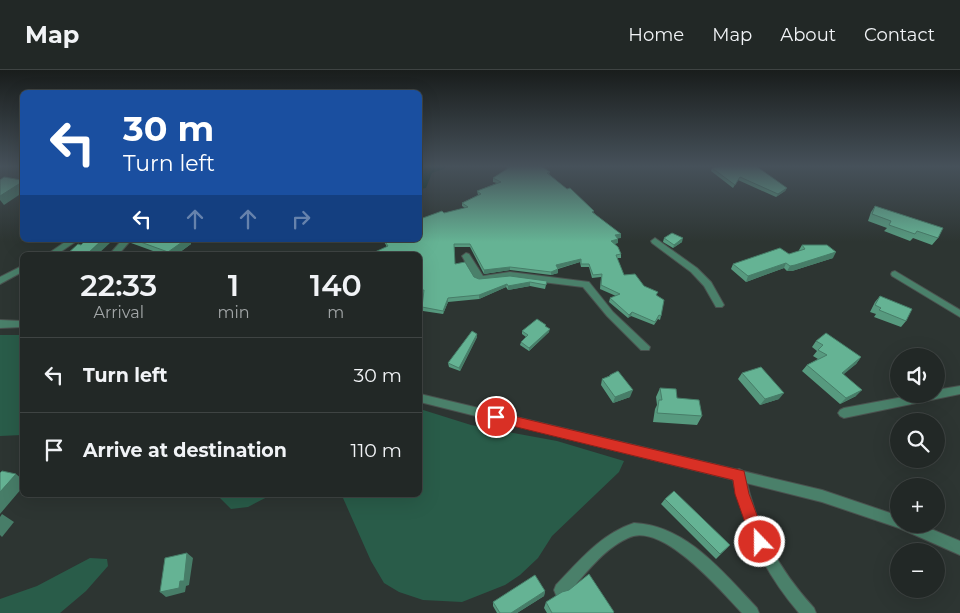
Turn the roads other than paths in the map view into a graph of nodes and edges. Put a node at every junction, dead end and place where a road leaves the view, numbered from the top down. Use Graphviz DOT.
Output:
graph roads {
  1 [pos="655,241"];
  2 [pos="71,242"];
  3 [pos="124,242"];
  4 [pos="55,252"];
  5 [pos="116,252"];
  6 [pos="466,256"];
  7 [pos="20,270"];
  8 [pos="895,274"];
  9 [pos="0,281"];
  10 [pos="719,305"];
  11 [pos="960,314"];
  12 [pos="0,324"];
  13 [pos="20,324"];
  14 [pos="645,348"];
  15 [pos="960,390"];
  16 [pos="422,398"];
  17 [pos="844,413"];
  18 [pos="739,476"];
  19 [pos="890,519"];
  20 [pos="925,533"];
  21 [pos="960,548"];
  22 [pos="561,590"];
  23 [pos="752,613"];
  24 [pos="809,613"];
  1 -- 10 [label="street"];
  2 -- 4 [label="street"];
  3 -- 5 [label="street"];
  6 -- 14 [label="street"];
  7 -- 9 [label="street"];
  8 -- 11 [label="street"];
  12 -- 13 [label="street"];
  15 -- 17 [label="street"];
  16 -- 18 [label="street"];
  18 -- 19 [label="street"];
  18 -- 24 [label="street"];
  20 -- 21 [label="street"];
  22 -- 23 [label="street"];
}
